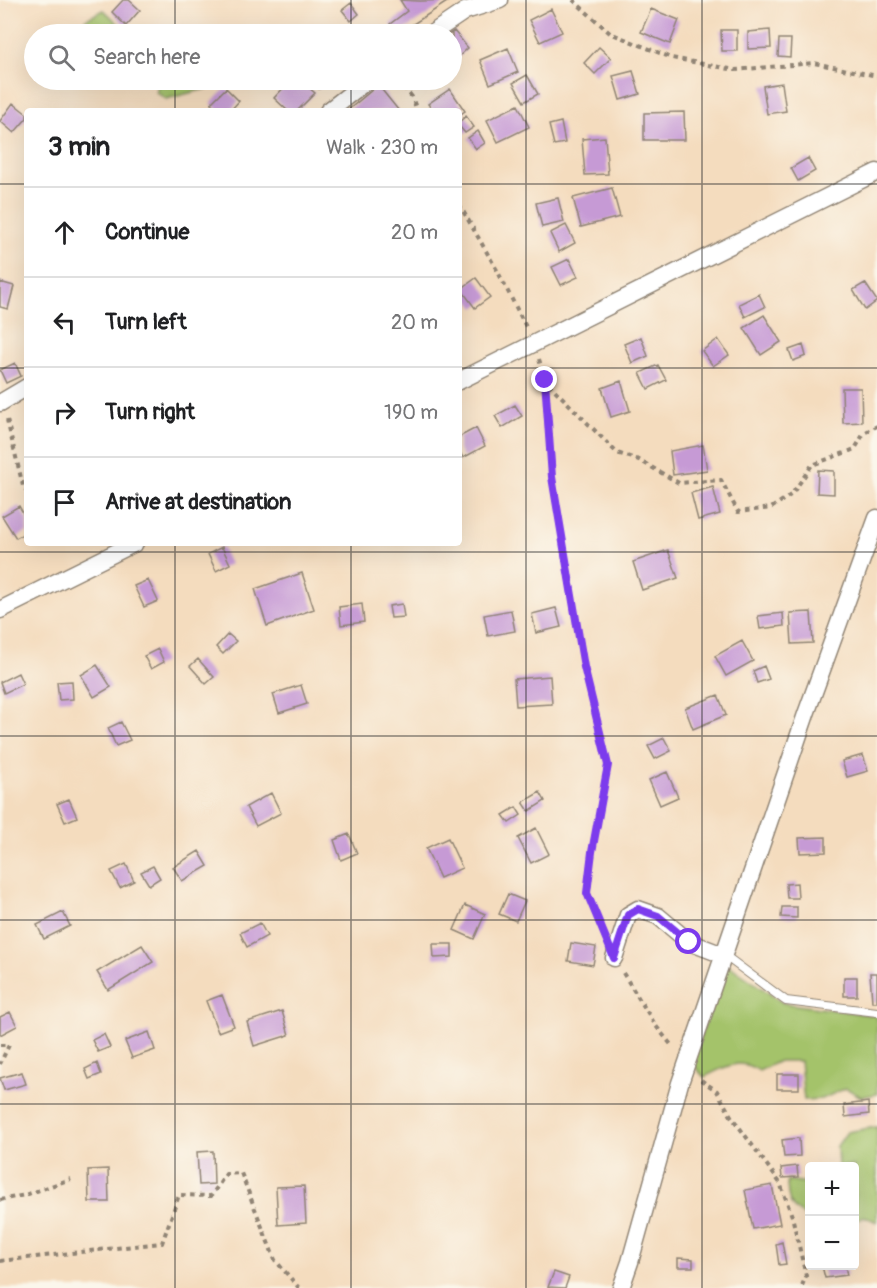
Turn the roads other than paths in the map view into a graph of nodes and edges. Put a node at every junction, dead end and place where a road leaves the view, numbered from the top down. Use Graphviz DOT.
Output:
graph roads {
  1 [pos="500,0"];
  2 [pos="446,24"];
  3 [pos="355,90"];
  4 [pos="332,108"];
  5 [pos="877,172"];
  6 [pos="462,380"];
  7 [pos="24,389"];
  8 [pos="2,402"];
  9 [pos="877,518"];
  10 [pos="129,546"];
  11 [pos="0,610"];
  12 [pos="723,955"];
  13 [pos="614,958"];
  14 [pos="877,1012"];
  15 [pos="621,1288"];
  1 -- 2 [label="street"];
  3 -- 4 [label="street"];
  5 -- 6 [label="street"];
  7 -- 8 [label="street"];
  9 -- 12 [label="street"];
  10 -- 11 [label="street"];
  12 -- 13 [label="street"];
  12 -- 14 [label="lane"];
  12 -- 15 [label="street"];
}
